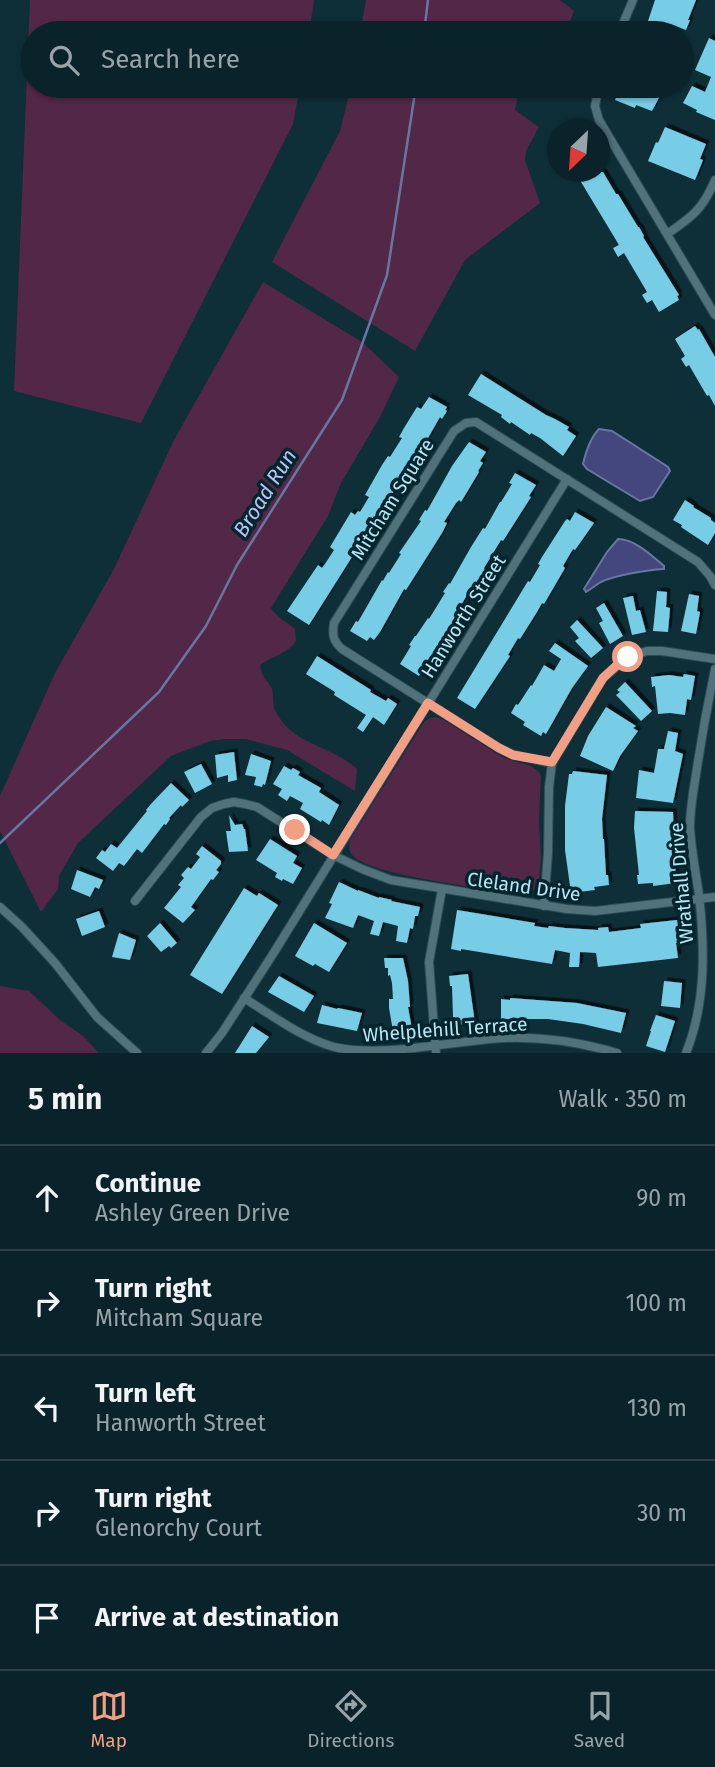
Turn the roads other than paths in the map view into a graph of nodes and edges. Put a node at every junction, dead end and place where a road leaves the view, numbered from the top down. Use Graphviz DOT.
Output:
graph roads {
  1 [pos="633,0"];
  2 [pos="625,21"];
  3 [pos="596,98"];
  4 [pos="715,180"];
  5 [pos="667,234"];
  6 [pos="715,315"];
  7 [pos="567,479"];
  8 [pos="715,585"];
  9 [pos="715,659"];
  10 [pos="715,669"];
  11 [pos="428,703"];
  12 [pos="552,762"];
  13 [pos="333,855"];
  14 [pos="442,889"];
  15 [pos="715,897"];
  16 [pos="700,899"];
  17 [pos="135,901"];
  18 [pos="544,906"];
  19 [pos="1,908"];
  20 [pos="244,999"];
  21 [pos="435,1049"];
  22 [pos="137,1053"];
  23 [pos="206,1053"];
  24 [pos="617,1053"];
  25 [pos="686,1053"];
  1 -- 2 [label="street"];
  3 -- 5 [label="street"];
  4 -- 5 [label="street"];
  5 -- 6 [label="street"];
  7 -- 8 [label="street, Mitcham Square"];
  7 -- 11 [label="street, Hanworth Street"];
  7 -- 11 [label="street, Mitcham Square"];
  9 -- 12 [label="street"];
  10 -- 16 [label="street, Wrathall Drive"];
  11 -- 12 [label="street, Mitcham Square"];
  11 -- 13 [label="street, Hanworth Street"];
  12 -- 18 [label="street"];
  13 -- 14 [label="street, Cleland Drive"];
  13 -- 17 [label="street, Cleland Drive"];
  13 -- 20 [label="street, Hanworth Street"];
  14 -- 18 [label="street, Cleland Drive"];
  14 -- 21 [label="street"];
  15 -- 16 [label="street, Cleland Drive"];
  16 -- 18 [label="street, Cleland Drive"];
  16 -- 25 [label="street, Wrathall Drive"];
  19 -- 22 [label="street"];
  20 -- 21 [label="street, Whelplehill Terrace"];
  20 -- 23 [label="street, Hanworth Street"];
  21 -- 24 [label="street, Whelplehill Terrace"];
}
